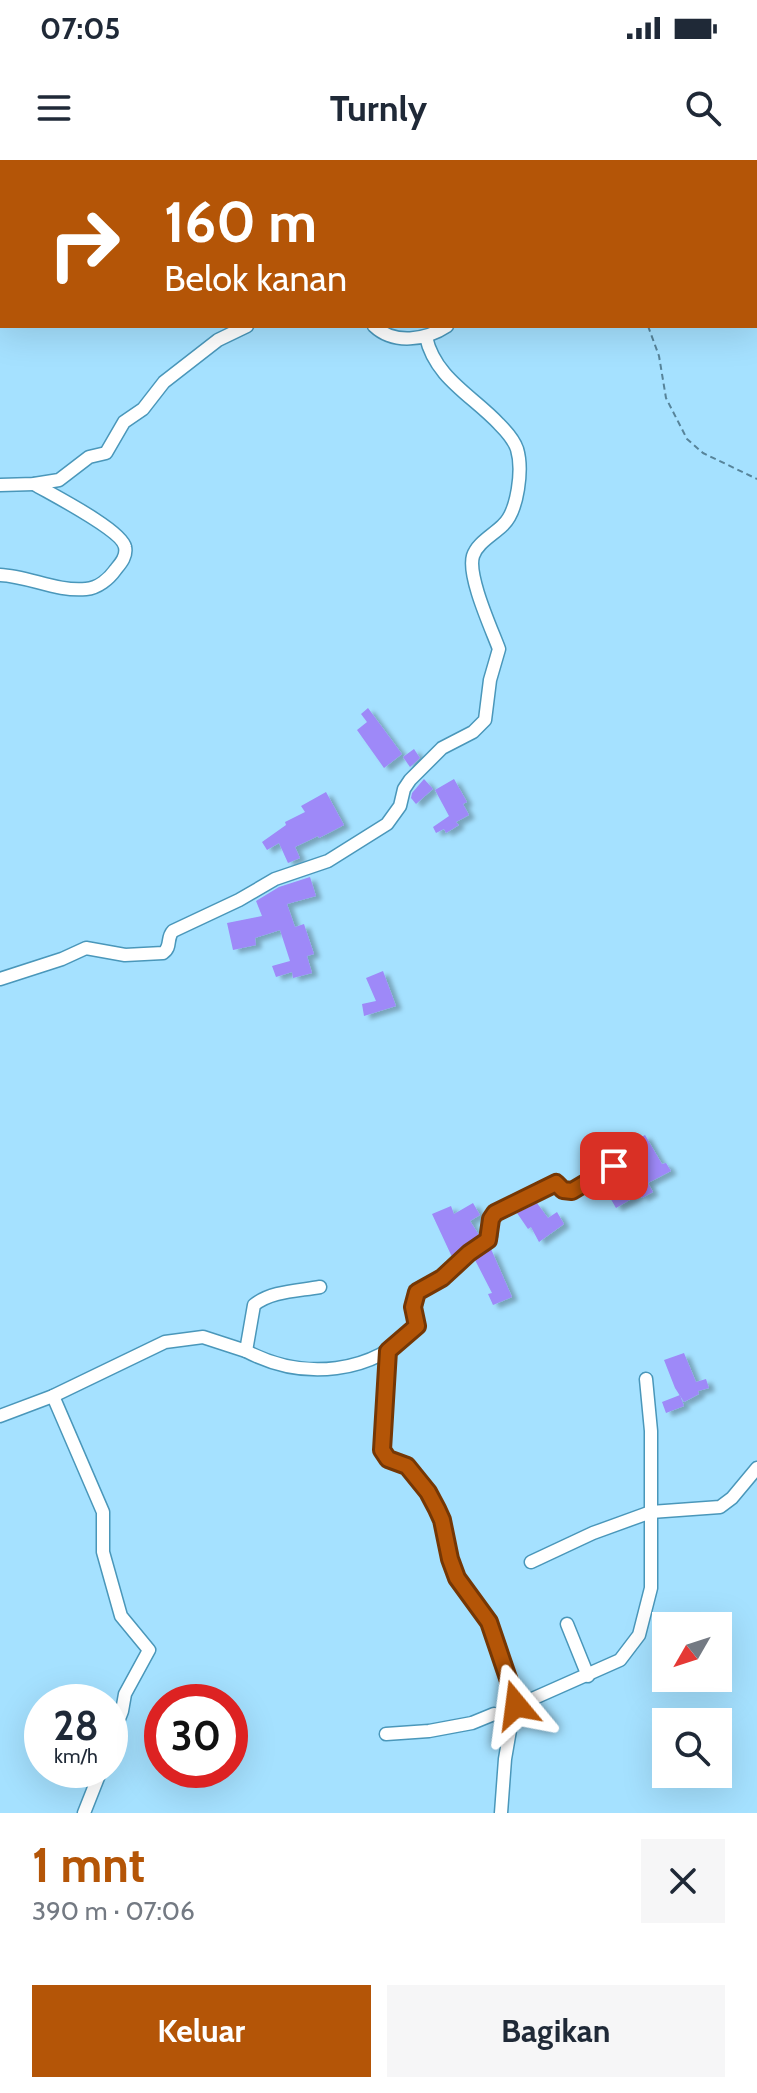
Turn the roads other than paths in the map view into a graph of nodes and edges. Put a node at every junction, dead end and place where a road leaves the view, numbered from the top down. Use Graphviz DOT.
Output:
graph roads {
  1 [pos="243,328"];
  2 [pos="378,328"];
  3 [pos="443,328"];
  4 [pos="426,337"];
  5 [pos="34,484"];
  6 [pos="0,485"];
  7 [pos="0,575"];
  8 [pos="0,979"];
  9 [pos="629,1182"];
  10 [pos="320,1287"];
  11 [pos="246,1351"];
  12 [pos="388,1351"];
  13 [pos="646,1379"];
  14 [pos="53,1396"];
  15 [pos="0,1416"];
  16 [pos="757,1468"];
  17 [pos="651,1512"];
  18 [pos="531,1562"];
  19 [pos="567,1624"];
  20 [pos="588,1676"];
  21 [pos="128,1688"];
  22 [pos="512,1712"];
  23 [pos="386,1734"];
  24 [pos="94,1788"];
  25 [pos="84,1813"];
  26 [pos="501,1813"];
  1 -- 5 [label="street"];
  2 -- 4 [label="street"];
  3 -- 4 [label="street"];
  4 -- 8 [label="street"];
  5 -- 6 [label="street"];
  5 -- 7 [label="street"];
  9 -- 12 [label="street"];
  10 -- 11 [label="street"];
  11 -- 12 [label="street"];
  11 -- 14 [label="street"];
  12 -- 22 [label="street"];
  13 -- 17 [label="street"];
  14 -- 15 [label="street"];
  14 -- 21 [label="street"];
  16 -- 17 [label="street"];
  17 -- 18 [label="street"];
  17 -- 20 [label="street"];
  19 -- 20 [label="street"];
  20 -- 22 [label="street"];
  22 -- 23 [label="street"];
  22 -- 26 [label="street"];
  24 -- 25 [label="street"];
}
